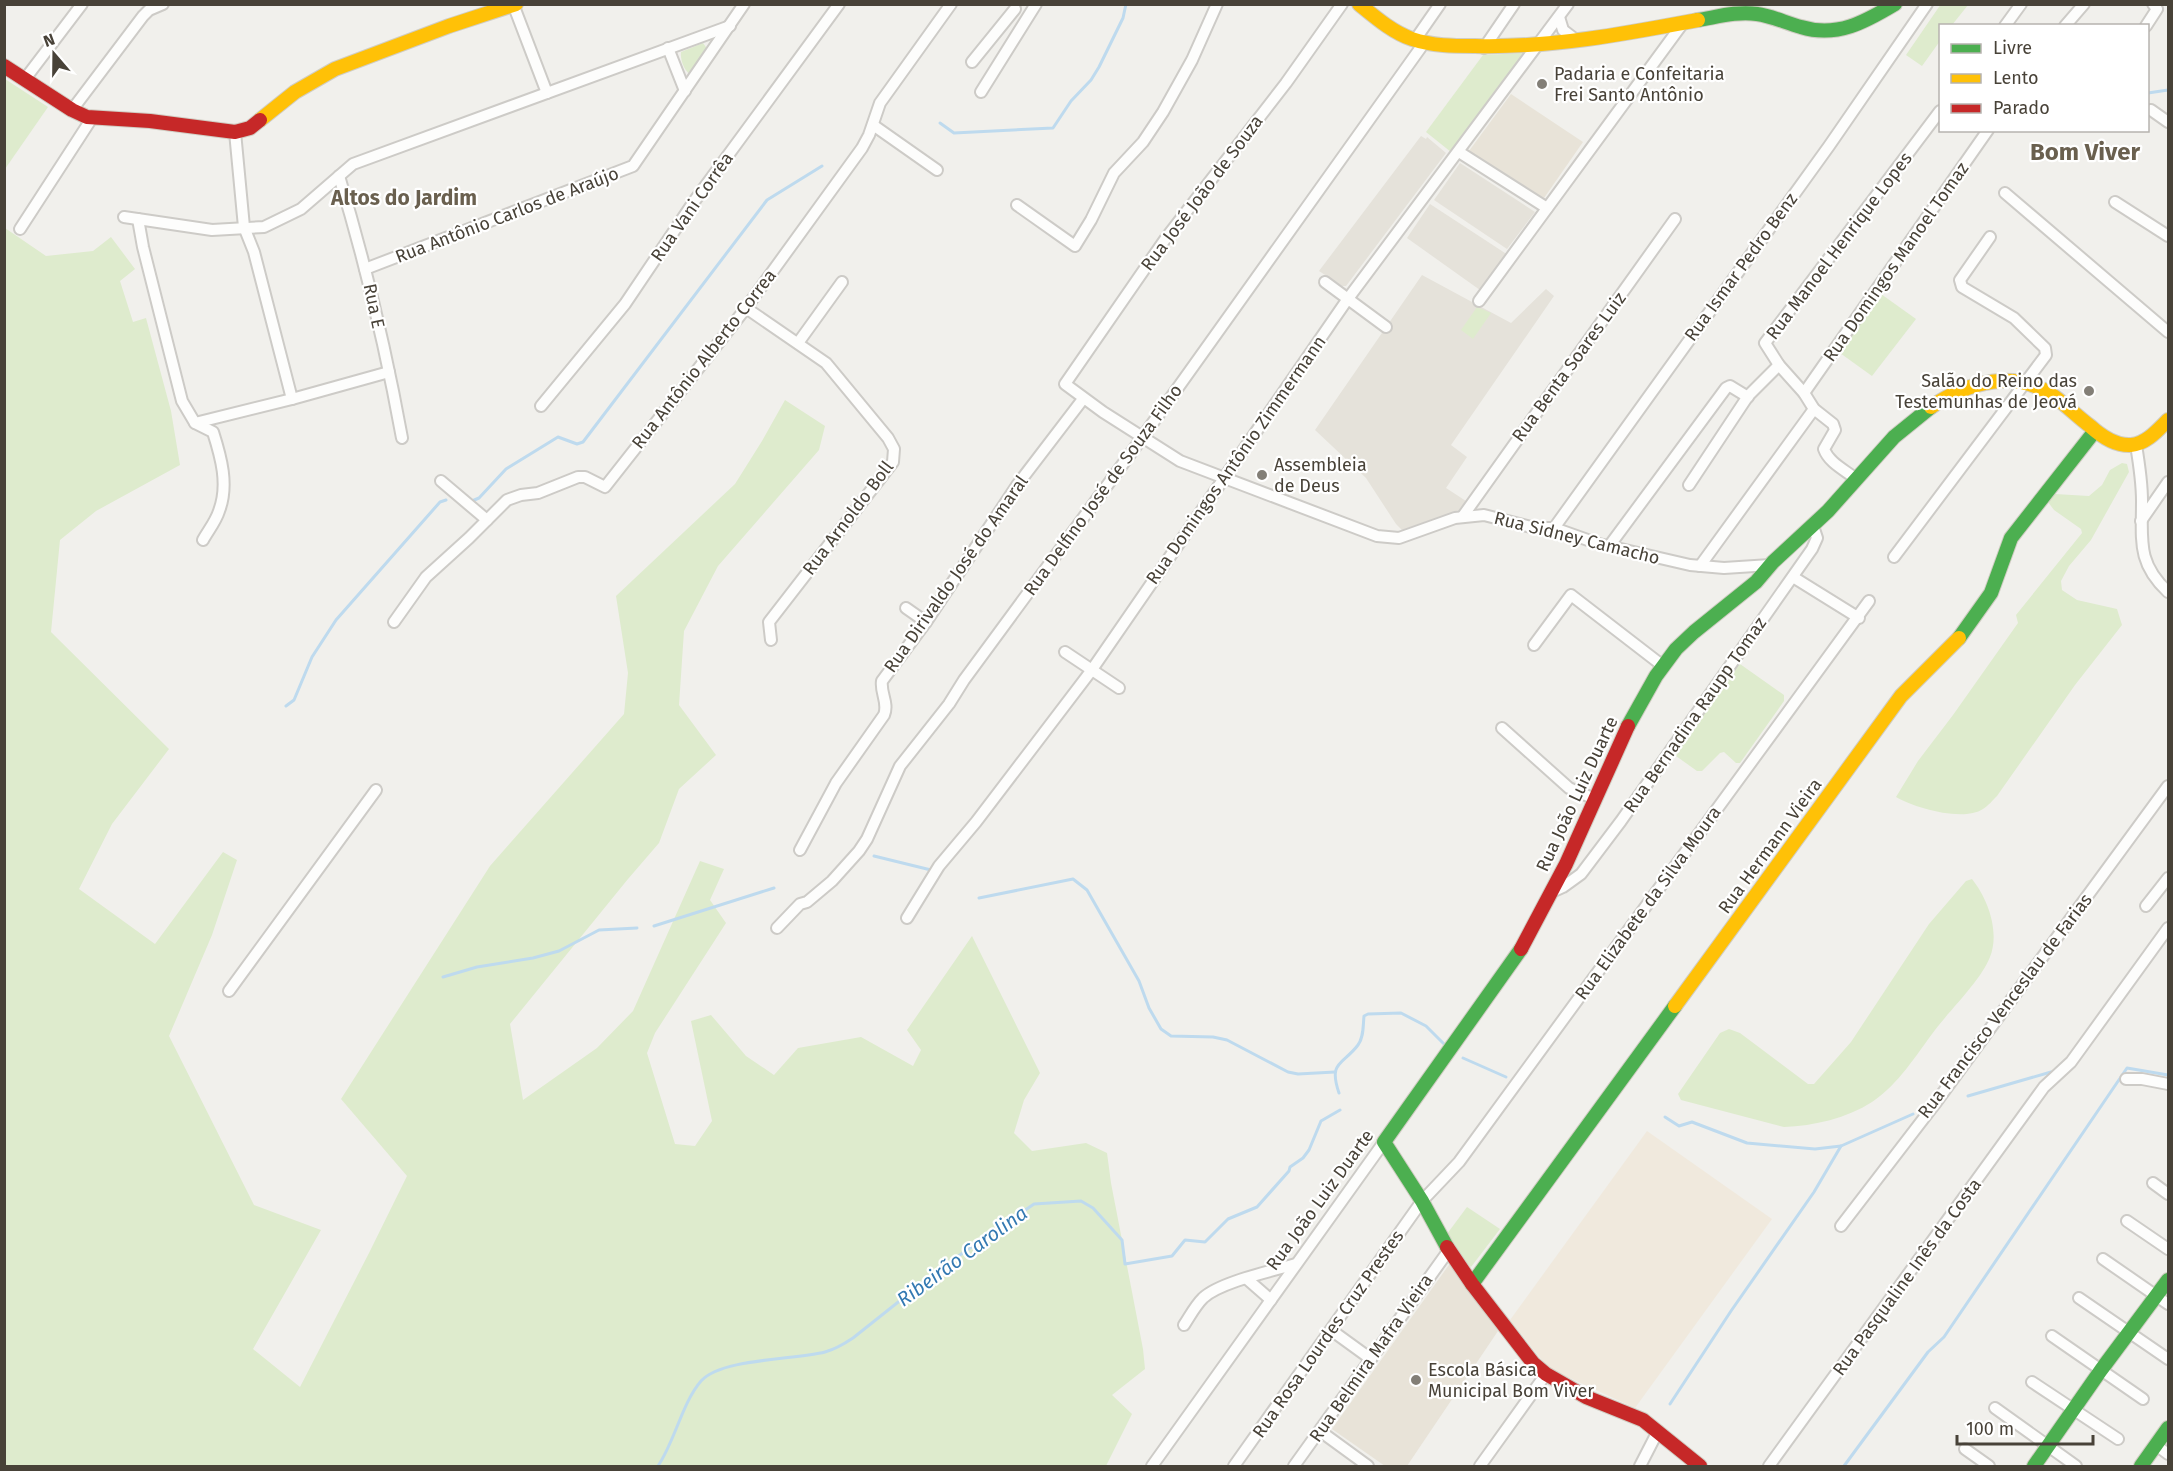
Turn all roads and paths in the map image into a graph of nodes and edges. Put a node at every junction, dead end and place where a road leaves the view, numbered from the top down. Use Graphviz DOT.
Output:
graph roads {
  1 [pos="82,4"];
  2 [pos="163,4"];
  3 [pos="744,4"];
  4 [pos="839,4"];
  5 [pos="951,4"];
  6 [pos="1036,4"];
  7 [pos="1217,4"];
  8 [pos="1342,4"];
  9 [pos="1359,4"];
  10 [pos="1440,4"];
  11 [pos="1514,4"];
  12 [pos="1568,4"];
  13 [pos="1895,4"];
  14 [pos="1927,4"];
  15 [pos="2021,4"];
  16 [pos="2084,4"];
  17 [pos="2153,4"];
  18 [pos="515,5"];
  19 [pos="1012,7"];
  20 [pos="1760,9"];
  21 [pos="1559,17"];
  22 [pos="1027,18"];
  23 [pos="1683,23"];
  24 [pos="2006,24"];
  25 [pos="2067,24"];
  26 [pos="2147,24"];
  27 [pos="730,26"];
  28 [pos="1576,40"];
  29 [pos="1420,41"];
  30 [pos="1539,46"];
  31 [pos="669,48"];
  32 [pos="1484,48"];
  33 [pos="972,62"];
  34 [pos="4,66"];
  35 [pos="25,79"];
  36 [pos="685,91"];
  37 [pos="981,92"];
  38 [pos="547,93"];
  39 [pos="72,110"];
  40 [pos="2151,110"];
  41 [pos="1939,114"];
  42 [pos="92,118"];
  43 [pos="2169,122"];
  44 [pos="873,125"];
  45 [pos="235,132"];
  46 [pos="1987,132"];
  47 [pos="1459,152"];
  48 [pos="937,170"];
  49 [pos="339,176"];
  50 [pos="2005,193"];
  51 [pos="2115,202"];
  52 [pos="1017,205"];
  53 [pos="1547,208"];
  54 [pos="124,217"];
  55 [pos="138,219"];
  56 [pos="1675,219"];
  57 [pos="244,227"];
  58 [pos="20,230"];
  59 [pos="2169,236"];
  60 [pos="1989,237"];
  61 [pos="365,269"];
  62 [pos="842,282"];
  63 [pos="1324,282"];
  64 [pos="1347,300"];
  65 [pos="1479,301"];
  66 [pos="746,308"];
  67 [pos="1386,327"];
  68 [pos="2169,332"];
  69 [pos="798,343"];
  70 [pos="1779,365"];
  71 [pos="389,372"];
  72 [pos="2025,382"];
  73 [pos="1065,384"];
  74 [pos="1804,393"];
  75 [pos="1748,397"];
  76 [pos="292,399"];
  77 [pos="1083,399"];
  78 [pos="541,406"];
  79 [pos="1814,409"];
  80 [pos="2169,420"];
  81 [pos="195,423"];
  82 [pos="2094,432"];
  83 [pos="402,438"];
  84 [pos="1142,438"];
  85 [pos="2136,444"];
  86 [pos="1224,477"];
  87 [pos="1856,479"];
  88 [pos="441,481"];
  89 [pos="2169,482"];
  90 [pos="1689,485"];
  91 [pos="1463,516"];
  92 [pos="487,520"];
  93 [pos="2141,522"];
  94 [pos="1813,526"];
  95 [pos="1554,528"];
  96 [pos="203,540"];
  97 [pos="1610,545"];
  98 [pos="1894,557"];
  99 [pos="1770,565"];
  100 [pos="1700,566"];
  101 [pos="1793,577"];
  102 [pos="2169,592"];
  103 [pos="1869,601"];
  104 [pos="906,608"];
  105 [pos="1859,618"];
  106 [pos="394,622"];
  107 [pos="926,622"];
  108 [pos="771,640"];
  109 [pos="1534,645"];
  110 [pos="1065,652"];
  111 [pos="1663,666"];
  112 [pos="1091,671"];
  113 [pos="1119,688"];
  114 [pos="1502,728"];
  115 [pos="2169,786"];
  116 [pos="376,790"];
  117 [pos="1595,799"];
  118 [pos="800,850"];
  119 [pos="2169,878"];
  120 [pos="1552,892"];
  121 [pos="2146,906"];
  122 [pos="907,918"];
  123 [pos="777,928"];
  124 [pos="2169,928"];
  125 [pos="229,991"];
  126 [pos="2126,1079"];
  127 [pos="2169,1083"];
  128 [pos="1384,1142"];
  129 [pos="2153,1183"];
  130 [pos="2169,1194"];
  131 [pos="1422,1202"];
  132 [pos="2127,1221"];
  133 [pos="1841,1226"];
  134 [pos="2169,1249"];
  135 [pos="1449,1250"];
  136 [pos="2103,1260"];
  137 [pos="1296,1264"];
  138 [pos="1247,1279"];
  139 [pos="2169,1280"];
  140 [pos="1472,1284"];
  141 [pos="2079,1298"];
  142 [pos="1271,1300"];
  143 [pos="2163,1300"];
  144 [pos="1184,1325"];
  145 [pos="1331,1330"];
  146 [pos="2129,1334"];
  147 [pos="2052,1336"];
  148 [pos="1371,1359"];
  149 [pos="2169,1359"];
  150 [pos="2101,1370"];
  151 [pos="1546,1374"];
  152 [pos="2032,1382"];
  153 [pos="2142,1399"];
  154 [pos="1995,1408"];
  155 [pos="2075,1409"];
  156 [pos="2169,1428"];
  157 [pos="1320,1431"];
  158 [pos="1658,1431"];
  159 [pos="2118,1439"];
  160 [pos="2156,1445"];
  161 [pos="2048,1447"];
  162 [pos="1965,1449"];
  163 [pos="2169,1454"];
  164 [pos="1152,1467"];
  165 [pos="1234,1467"];
  166 [pos="1294,1467"];
  167 [pos="1368,1467"];
  168 [pos="1480,1467"];
  169 [pos="1640,1467"];
  170 [pos="1700,1467"];
  171 [pos="1769,1467"];
  172 [pos="1989,1467"];
  173 [pos="2034,1467"];
  174 [pos="2076,1467"];
  175 [pos="2141,1467"];
  1 -- 35 [label="street"];
  2 -- 39 [label="street"];
  3 -- 27 [label="street, Rua Antônio Carlos de Araújo"];
  4 -- 78 [label="street, Rua Vani Corrêa"];
  5 -- 44 [label="street, Rua Antônio Alberto Correa"];
  6 -- 22 [label="street"];
  7 -- 52 [label="street"];
  8 -- 73 [label="street, Rua José João de Souza"];
  9 -- 29 [label="street"];
  10 -- 29 [label="street, Rua Delfino José de Souza Filho"];
  11 -- 32 [label="street"];
  12 -- 21 [label="street, Rua Domingos Antônio Zimmermann"];
  13 -- 20 [label="street"];
  14 -- 95 [label="street, Rua Ismar Pedro Benz"];
  15 -- 24 [label="street"];
  16 -- 25 [label="street"];
  17 -- 26 [label="street"];
  18 -- 38 [label="street"];
  18 -- 45 [label="street"];
  19 -- 22 [label="street"];
  19 -- 33 [label="street"];
  20 -- 23 [label="street"];
  21 -- 28 [label="street"];
  21 -- 30 [label="street, Rua Domingos Antônio Zimmermann"];
  22 -- 37 [label="street"];
  23 -- 28 [label="street"];
  23 -- 53 [label="street"];
  27 -- 31 [label="street"];
  27 -- 36 [label="street, Rua Antônio Carlos de Araújo"];
  28 -- 30 [label="street"];
  29 -- 32 [label="street"];
  29 -- 84 [label="street, Rua Delfino José de Souza Filho"];
  30 -- 32 [label="street"];
  30 -- 47 [label="street, Rua Domingos Antônio Zimmermann"];
  31 -- 36 [label="street"];
  31 -- 38 [label="street"];
  34 -- 35 [label="street"];
  35 -- 39 [label="street"];
  36 -- 61 [label="street, Rua Antônio Carlos de Araújo"];
  38 -- 49 [label="street"];
  39 -- 42 [label="street"];
  40 -- 43 [label="street"];
  41 -- 70 [label="street, Rua Manoel Henrique Lopes"];
  42 -- 45 [label="street"];
  42 -- 58 [label="street"];
  44 -- 48 [label="street"];
  44 -- 66 [label="street, Rua Antônio Alberto Correa"];
  45 -- 57 [label="street"];
  46 -- 74 [label="street, Rua Domingos Manoel Tomaz"];
  47 -- 53 [label="street"];
  47 -- 64 [label="street, Rua Domingos Antônio Zimmermann"];
  49 -- 57 [label="street"];
  49 -- 61 [label="street, Rua E"];
  50 -- 68 [label="street"];
  51 -- 59 [label="street"];
  53 -- 65 [label="street"];
  54 -- 55 [label="street"];
  55 -- 57 [label="street"];
  55 -- 81 [label="street"];
  56 -- 91 [label="street, Rua Benta Soares Luiz"];
  57 -- 76 [label="street"];
  60 -- 72 [label="street"];
  61 -- 71 [label="street, Rua E"];
  62 -- 69 [label="street"];
  63 -- 64 [label="street"];
  64 -- 67 [label="street"];
  64 -- 86 [label="street, Rua Domingos Antônio Zimmermann"];
  66 -- 69 [label="street, Rua Arnoldo Boll"];
  66 -- 92 [label="street, Rua Antônio Alberto Correa"];
  69 -- 108 [label="street, Rua Arnoldo Boll"];
  70 -- 74 [label="street, Rua Manoel Henrique Lopes"];
  70 -- 75 [label="street"];
  71 -- 76 [label="street"];
  71 -- 83 [label="street, Rua E"];
  72 -- 82 [label="street, Rua João Luiz Duarte"];
  72 -- 87 [label="street, Rua João Luiz Duarte"];
  72 -- 98 [label="street"];
  73 -- 77 [label="street, Rua Sidney Camacho"];
  74 -- 79 [label="street, Rua Manoel Henrique Lopes"];
  75 -- 90 [label="street"];
  75 -- 97 [label="street"];
  76 -- 81 [label="street"];
  77 -- 84 [label="street, Rua Sidney Camacho"];
  77 -- 107 [label="street, Rua Dirivaldo José do Amaral"];
  79 -- 87 [label="street, Rua Manoel Henrique Lopes"];
  79 -- 100 [label="street"];
  80 -- 85 [label="street"];
  81 -- 96 [label="street"];
  82 -- 85 [label="street, Rua João Luiz Duarte"];
  82 -- 140 [label="street, Rua Hermann Vieira"];
  84 -- 86 [label="street, Rua Sidney Camacho"];
  84 -- 123 [label="street, Rua Delfino José de Souza Filho"];
  85 -- 93 [label="street"];
  86 -- 91 [label="street, Rua Sidney Camacho"];
  86 -- 112 [label="street, Rua Domingos Antônio Zimmermann"];
  87 -- 94 [label="street, Rua João Luiz Duarte"];
  88 -- 92 [label="street"];
  89 -- 93 [label="street"];
  91 -- 95 [label="street, Rua Sidney Camacho"];
  92 -- 106 [label="street, Rua Antônio Alberto Correa"];
  93 -- 102 [label="street"];
  94 -- 99 [label="street, Rua João Luiz Duarte"];
  94 -- 101 [label="street, Rua Bernadina Raupp Tomaz"];
  95 -- 97 [label="street, Rua Sidney Camacho"];
  97 -- 100 [label="street, Rua Sidney Camacho"];
  99 -- 100 [label="street, Rua Sidney Camacho"];
  99 -- 111 [label="street, Rua João Luiz Duarte"];
  101 -- 105 [label="street"];
  101 -- 120 [label="street, Rua Bernadina Raupp Tomaz"];
  103 -- 105 [label="street, Rua Elizabete da Silva Moura"];
  104 -- 107 [label="street"];
  105 -- 131 [label="street, Rua Elizabete da Silva Moura"];
  107 -- 118 [label="street, Rua Dirivaldo José do Amaral"];
  109 -- 111 [label="street"];
  110 -- 112 [label="street"];
  111 -- 117 [label="street, Rua João Luiz Duarte"];
  112 -- 113 [label="street"];
  112 -- 122 [label="street, Rua Domingos Antônio Zimmermann"];
  114 -- 117 [label="street"];
  115 -- 133 [label="street, Rua Francisco Venceslau de Farias"];
  116 -- 125 [label="street"];
  117 -- 120 [label="street, Rua João Luiz Duarte"];
  119 -- 121 [label="street"];
  120 -- 128 [label="street, Rua João Luiz Duarte"];
  124 -- 171 [label="street, Rua Pasqualine Inês da Costa"];
  126 -- 127 [label="street"];
  128 -- 131 [label="street"];
  128 -- 137 [label="street, Rua João Luiz Duarte"];
  129 -- 130 [label="street"];
  131 -- 135 [label="street"];
  131 -- 145 [label="street, Rua Rosa Lourdes Cruz Prestes"];
  132 -- 134 [label="street"];
  135 -- 140 [label="street"];
  135 -- 148 [label="street, Rua Belmira Mafra Vieira"];
  136 -- 143 [label="street"];
  137 -- 138 [label="street"];
  137 -- 142 [label="street, Rua João Luiz Duarte"];
  138 -- 142 [label="street"];
  138 -- 144 [label="street"];
  139 -- 143 [label="street"];
  140 -- 151 [label="street"];
  141 -- 146 [label="street"];
  142 -- 164 [label="street, Rua João Luiz Duarte"];
  143 -- 146 [label="street"];
  145 -- 148 [label="street"];
  145 -- 165 [label="street, Rua Rosa Lourdes Cruz Prestes"];
  146 -- 149 [label="street"];
  146 -- 150 [label="street"];
  147 -- 150 [label="street"];
  148 -- 157 [label="street, Rua Belmira Mafra Vieira"];
  150 -- 153 [label="street"];
  150 -- 155 [label="street"];
  151 -- 158 [label="street"];
  151 -- 168 [label="street"];
  152 -- 155 [label="street"];
  154 -- 161 [label="street"];
  155 -- 159 [label="street"];
  155 -- 161 [label="street"];
  156 -- 160 [label="street"];
  157 -- 166 [label="street, Rua Belmira Mafra Vieira"];
  157 -- 167 [label="street"];
  158 -- 169 [label="street"];
  158 -- 170 [label="street"];
  160 -- 163 [label="street"];
  160 -- 175 [label="street"];
  161 -- 173 [label="street"];
  161 -- 174 [label="street"];
  162 -- 172 [label="street"];
}
